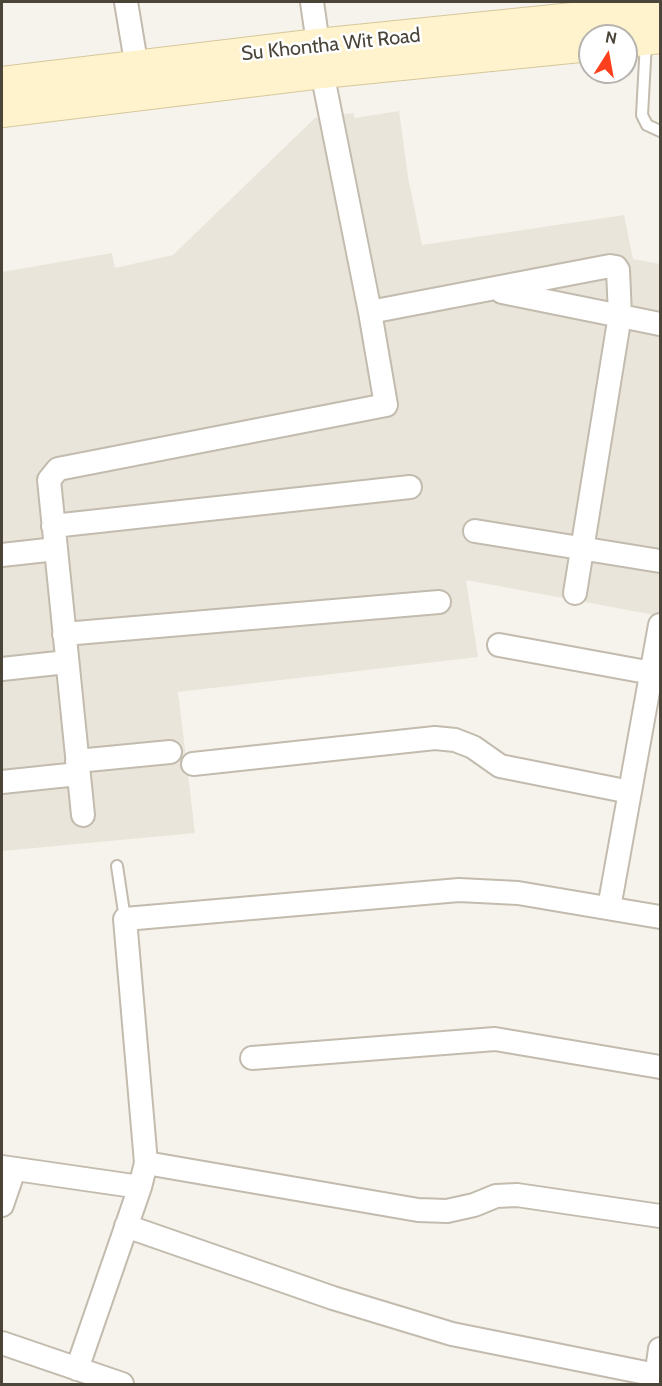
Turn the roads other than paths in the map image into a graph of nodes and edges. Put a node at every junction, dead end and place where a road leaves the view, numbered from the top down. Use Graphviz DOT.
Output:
graph roads {
  1 [pos="126,2"];
  2 [pos="312,2"];
  3 [pos="660,10"];
  4 [pos="638,26"];
  5 [pos="578,33"];
  6 [pos="638,45"];
  7 [pos="578,46"];
  8 [pos="320,59"];
  9 [pos="137,68"];
  10 [pos="2,83"];
  11 [pos="2,111"];
  12 [pos="660,131"];
  13 [pos="492,290"];
  14 [pos="370,312"];
  15 [pos="620,315"];
  16 [pos="660,324"];
  17 [pos="410,487"];
  18 [pos="54,526"];
  19 [pos="475,531"];
  20 [pos="582,548"];
  21 [pos="56,549"];
  22 [pos="2,555"];
  23 [pos="660,561"];
  24 [pos="574,593"];
  25 [pos="439,602"];
  26 [pos="660,625"];
  27 [pos="64,634"];
  28 [pos="499,645"];
  29 [pos="67,662"];
  30 [pos="2,669"];
  31 [pos="652,673"];
  32 [pos="170,752"];
  33 [pos="193,764"];
  34 [pos="78,767"];
  35 [pos="2,782"];
  36 [pos="630,792"];
  37 [pos="82,815"];
  38 [pos="117,866"];
  39 [pos="609,908"];
  40 [pos="660,917"];
  41 [pos="124,919"];
  42 [pos="252,1058"];
  43 [pos="660,1067"];
  44 [pos="146,1163"];
  45 [pos="8,1168"];
  46 [pos="140,1186"];
  47 [pos="2,1205"];
  48 [pos="660,1216"];
  49 [pos="126,1226"];
  50 [pos="2,1343"];
  51 [pos="660,1349"];
  52 [pos="77,1369"];
  53 [pos="655,1380"];
  54 [pos="122,1384"];
  1 -- 9 [label="street"];
  2 -- 8 [label="street"];
  3 -- 4 [label="main road, Su Khontha Wit Road"];
  5 -- 8 [label="main road, Su Khontha Wit Road"];
  6 -- 12 [label="lane"];
  7 -- 8 [label="main road, Su Khontha Wit Road"];
  8 -- 9 [label="main road, Su Khontha Wit Road"];
  8 -- 11 [label="main road, Su Khontha Wit Road"];
  8 -- 14 [label="street"];
  9 -- 10 [label="main road, Su Khontha Wit Road"];
  13 -- 14 [label="street"];
  13 -- 15 [label="street"];
  13 -- 15 [label="street"];
  14 -- 18 [label="street"];
  15 -- 16 [label="street"];
  15 -- 20 [label="street"];
  17 -- 18 [label="street"];
  18 -- 21 [label="street"];
  19 -- 20 [label="street"];
  20 -- 23 [label="street"];
  20 -- 24 [label="street"];
  21 -- 22 [label="street"];
  21 -- 27 [label="street"];
  25 -- 27 [label="street"];
  26 -- 31 [label="street"];
  27 -- 29 [label="street"];
  28 -- 31 [label="street"];
  29 -- 30 [label="street"];
  29 -- 34 [label="street"];
  31 -- 36 [label="street"];
  32 -- 34 [label="street"];
  33 -- 36 [label="street"];
  34 -- 35 [label="street"];
  34 -- 37 [label="street"];
  36 -- 39 [label="street"];
  38 -- 41 [label="lane"];
  39 -- 40 [label="street"];
  39 -- 41 [label="street"];
  41 -- 44 [label="street"];
  42 -- 43 [label="street"];
  44 -- 46 [label="street"];
  44 -- 48 [label="street"];
  45 -- 46 [label="street"];
  45 -- 47 [label="street"];
  46 -- 49 [label="street"];
  49 -- 52 [label="street"];
  49 -- 53 [label="street"];
  50 -- 52 [label="street"];
  51 -- 53 [label="street"];
  52 -- 54 [label="street"];
}
